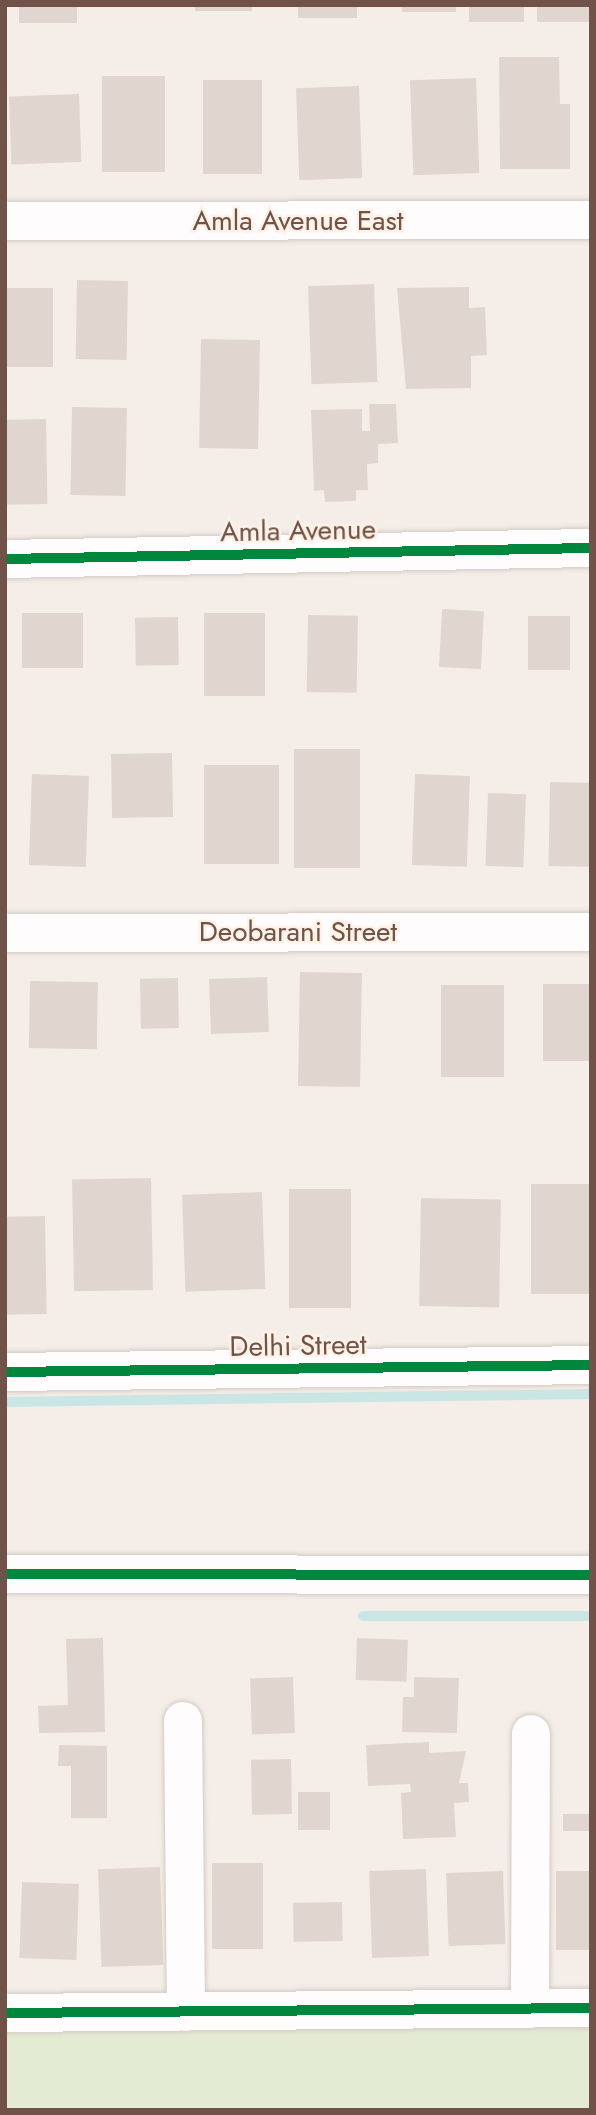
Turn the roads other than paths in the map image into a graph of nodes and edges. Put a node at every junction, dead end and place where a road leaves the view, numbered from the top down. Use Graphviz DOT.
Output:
graph roads {
  1 [pos="591,220"];
  2 [pos="5,221"];
  3 [pos="591,548"];
  4 [pos="5,559"];
  5 [pos="591,932"];
  6 [pos="5,933"];
  7 [pos="591,1366"];
  8 [pos="5,1372"];
  9 [pos="5,1574"];
  10 [pos="591,1574"];
  11 [pos="183,1721"];
  12 [pos="531,1734"];
  13 [pos="591,2008"];
  14 [pos="530,2009"];
  15 [pos="186,2012"];
  16 [pos="5,2013"];
  1 -- 2 [label="street, Amla Avenue East"];
  3 -- 4 [label="street, Amla Avenue"];
  5 -- 6 [label="street, Deobarani Street"];
  7 -- 8 [label="street, Delhi Street"];
  9 -- 10 [label="street"];
  11 -- 15 [label="street"];
  12 -- 14 [label="street"];
  13 -- 14 [label="street"];
  14 -- 15 [label="street"];
  15 -- 16 [label="street"];
}
